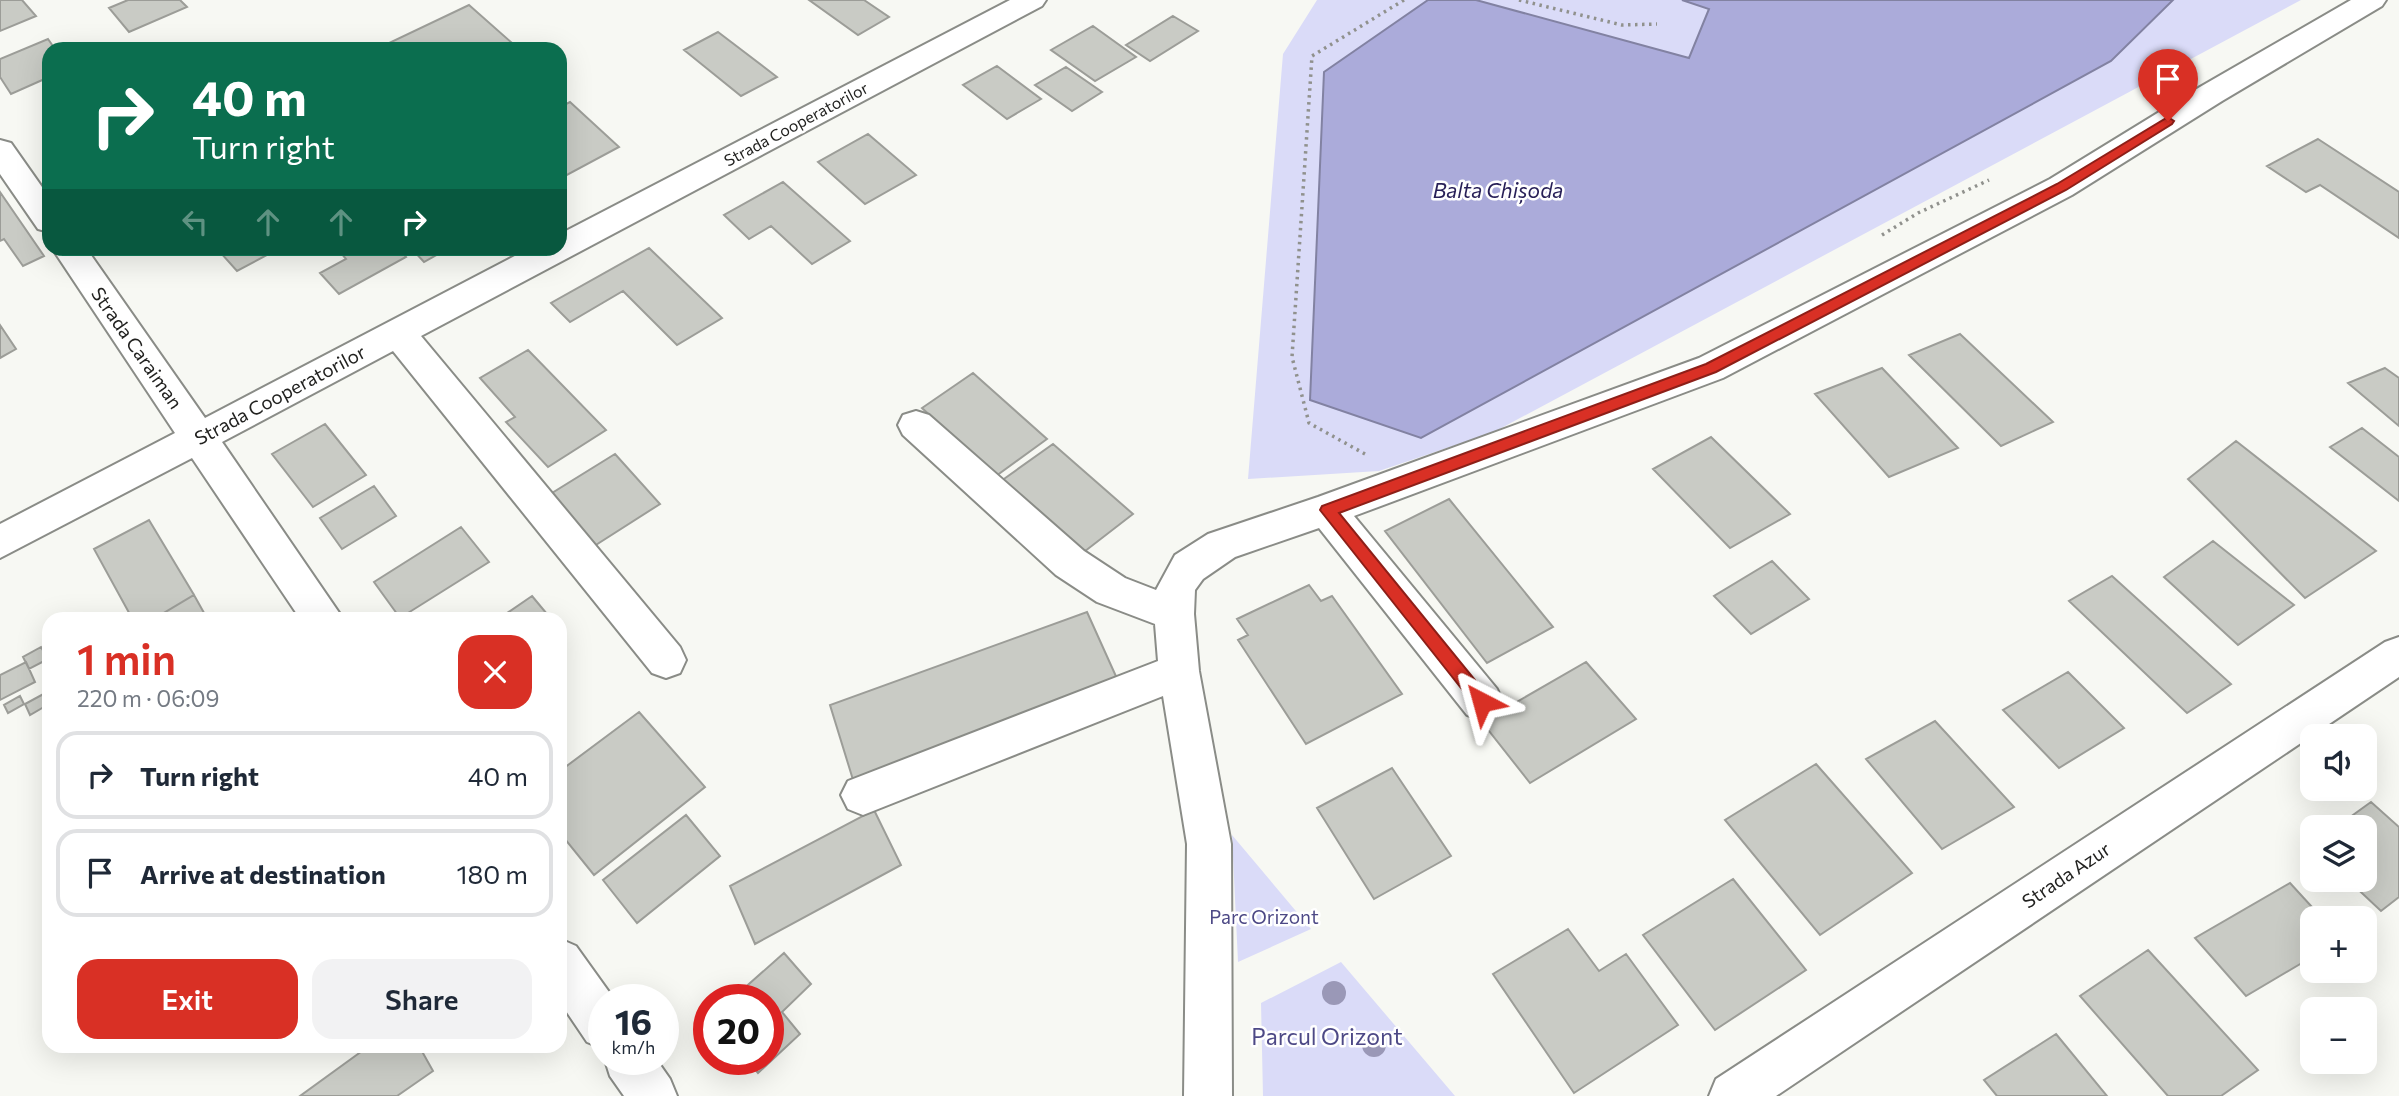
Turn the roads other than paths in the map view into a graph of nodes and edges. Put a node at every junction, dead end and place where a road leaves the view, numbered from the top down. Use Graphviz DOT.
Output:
graph roads {
  1 [pos="1032,0"];
  2 [pos="2372,0"];
  3 [pos="0,150"];
  4 [pos="42,211"];
  5 [pos="567,244"];
  6 [pos="74,256"];
  7 [pos="545,256"];
  8 [pos="398,333"];
  9 [pos="916,425"];
  10 [pos="199,437"];
  11 [pos="1327,510"];
  12 [pos="0,542"];
  13 [pos="319,612"];
  14 [pos="1174,614"];
  15 [pos="2399,655"];
  16 [pos="666,660"];
  17 [pos="1179,671"];
  18 [pos="1482,702"];
  19 [pos="863,795"];
  20 [pos="567,971"];
  21 [pos="588,1002"];
  22 [pos="638,1075"];
  23 [pos="653,1096"];
  24 [pos="1208,1096"];
  25 [pos="1733,1096"];
  1 -- 5 [label="street, Strada Cooperatorilor"];
  2 -- 11 [label="street"];
  3 -- 4 [label="street"];
  6 -- 10 [label="street, Strada Caraiman"];
  7 -- 8 [label="street, Strada Cooperatorilor"];
  8 -- 10 [label="street, Strada Cooperatorilor"];
  8 -- 16 [label="street"];
  9 -- 14 [label="street"];
  10 -- 12 [label="street, Strada Cooperatorilor"];
  10 -- 13 [label="street, Strada Caraiman"];
  11 -- 14 [label="street"];
  11 -- 18 [label="street"];
  14 -- 17 [label="street"];
  15 -- 25 [label="street, Strada Azur"];
  17 -- 19 [label="street"];
  17 -- 24 [label="street"];
  20 -- 21 [label="street"];
  22 -- 23 [label="street"];
}
